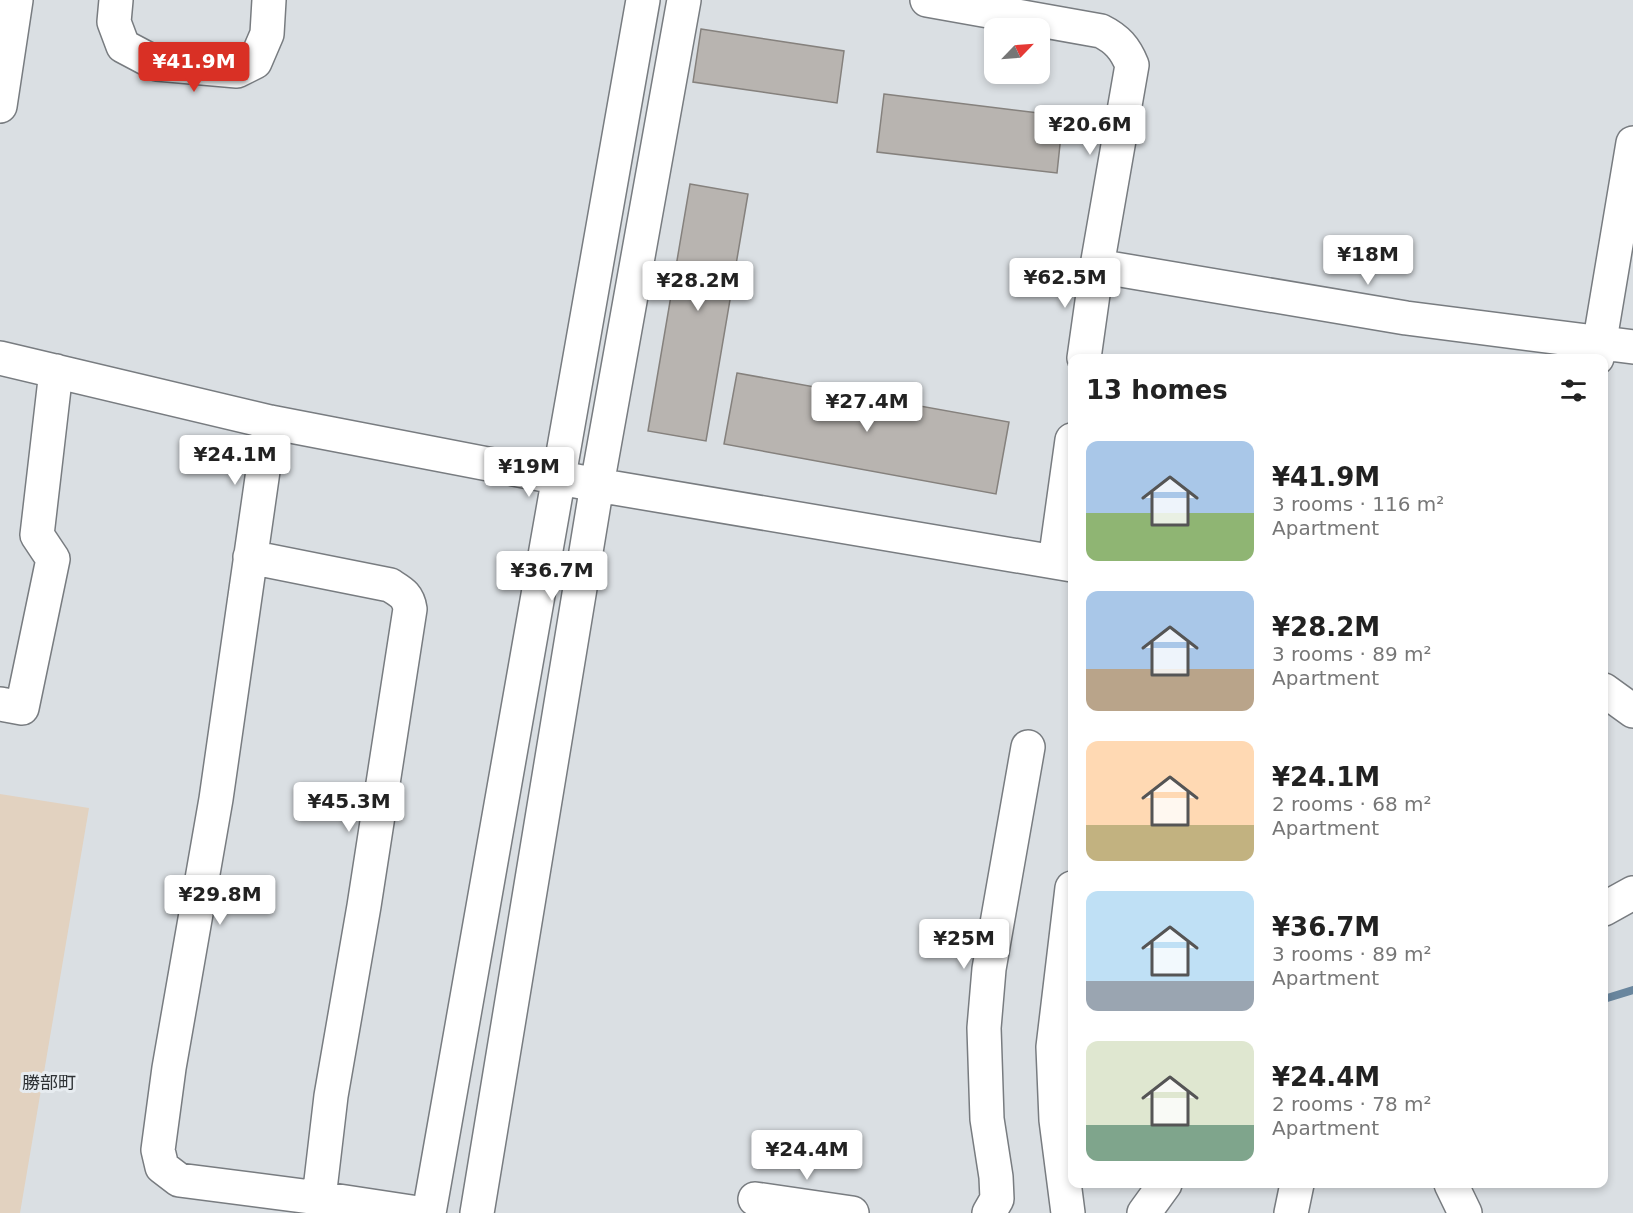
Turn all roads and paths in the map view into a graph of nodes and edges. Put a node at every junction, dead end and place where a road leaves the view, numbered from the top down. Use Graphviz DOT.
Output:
graph roads {
  1 [pos="15,0"];
  2 [pos="116,0"];
  3 [pos="269,0"];
  4 [pos="643,0"];
  5 [pos="684,0"];
  6 [pos="927,0"];
  7 [pos="0,106"];
  8 [pos="1633,143"];
  9 [pos="1097,266"];
  10 [pos="1633,347"];
  11 [pos="1599,350"];
  12 [pos="1085,354"];
  13 [pos="0,358"];
  14 [pos="56,371"];
  15 [pos="270,422"];
  16 [pos="559,478"];
  17 [pos="597,485"];
  18 [pos="1068,502"];
  19 [pos="250,557"];
  20 [pos="1064,564"];
  21 [pos="0,704"];
  22 [pos="1028,747"];
  23 [pos="1633,893"];
  24 [pos="1608,907"];
  25 [pos="1068,921"];
  26 [pos="1162,1188"];
  27 [pos="1296,1188"];
  28 [pos="1453,1188"];
  29 [pos="319,1198"];
  30 [pos="755,1199"];
  31 [pos="418,1213"];
  32 [pos="429,1213"];
  33 [pos="477,1213"];
  34 [pos="852,1213"];
  35 [pos="989,1213"];
  36 [pos="1068,1213"];
  37 [pos="1144,1213"];
  38 [pos="1291,1213"];
  39 [pos="1465,1213"];
  1 -- 7 [label="street"];
  2 -- 3 [label="street"];
  4 -- 16 [label="street"];
  5 -- 17 [label="street"];
  6 -- 9 [label="street"];
  8 -- 11 [label="street"];
  9 -- 11 [label="street"];
  9 -- 12 [label="street"];
  10 -- 11 [label="street"];
  13 -- 14 [label="street"];
  14 -- 15 [label="street"];
  14 -- 21 [label="street"];
  15 -- 16 [label="street"];
  15 -- 19 [label="street"];
  16 -- 17 [label="street"];
  16 -- 32 [label="street"];
  17 -- 20 [label="street"];
  17 -- 33 [label="street"];
  18 -- 20 [label="street"];
  19 -- 29 [label="street"];
  19 -- 29 [label="street"];
  22 -- 35 [label="street"];
  23 -- 24 [label="street"];
  25 -- 36 [label="street"];
  26 -- 37 [label="street"];
  27 -- 38 [label="street"];
  28 -- 39 [label="street"];
  29 -- 31 [label="street"];
  30 -- 34 [label="street"];
}
